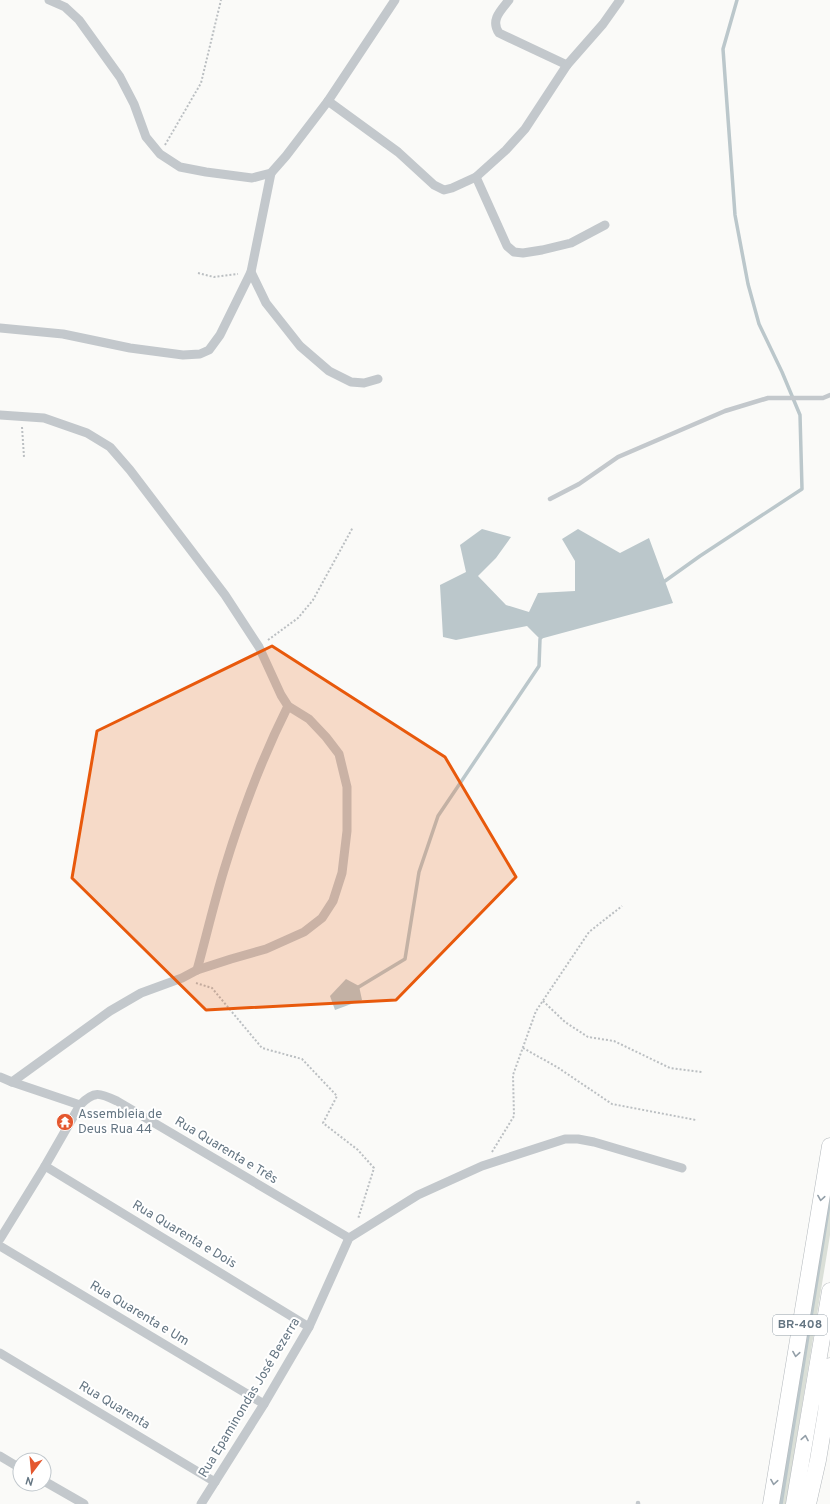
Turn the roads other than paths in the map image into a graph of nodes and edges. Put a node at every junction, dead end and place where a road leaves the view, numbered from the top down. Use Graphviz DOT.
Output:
graph roads {
  1 [pos="49,0"];
  2 [pos="394,0"];
  3 [pos="509,0"];
  4 [pos="620,0"];
  5 [pos="567,65"];
  6 [pos="328,101"];
  7 [pos="271,173"];
  8 [pos="476,177"];
  9 [pos="605,226"];
  10 [pos="251,272"];
  11 [pos="0,328"];
  12 [pos="378,379"];
  13 [pos="830,395"];
  14 [pos="0,415"];
  15 [pos="550,499"];
  16 [pos="288,706"];
  17 [pos="197,970"];
  18 [pos="0,1077"];
  19 [pos="12,1082"];
  20 [pos="80,1105"];
  21 [pos="830,1146"];
  22 [pos="45,1166"];
  23 [pos="682,1168"];
  24 [pos="349,1238"];
  25 [pos="0,1239"];
  26 [pos="0,1246"];
  27 [pos="830,1291"];
  28 [pos="309,1327"];
  29 [pos="0,1353"];
  30 [pos="830,1366"];
  31 [pos="264,1404"];
  32 [pos="0,1456"];
  33 [pos="12,1463"];
  34 [pos="215,1482"];
  35 [pos="52,1487"];
  36 [pos="72,1501"];
  37 [pos="84,1504"];
  38 [pos="202,1504"];
  39 [pos="771,1504"];
  40 [pos="794,1504"];
  41 [pos="808,1504"];
  1 -- 7 [label="street"];
  2 -- 6 [label="street"];
  3 -- 5 [label="street"];
  4 -- 5 [label="street"];
  5 -- 8 [label="street"];
  6 -- 7 [label="street"];
  6 -- 8 [label="street"];
  7 -- 10 [label="street"];
  8 -- 9 [label="street"];
  10 -- 11 [label="street"];
  10 -- 12 [label="street"];
  13 -- 15 [label="lane"];
  14 -- 16 [label="street"];
  16 -- 17 [label="street"];
  16 -- 17 [label="street"];
  17 -- 19 [label="street"];
  18 -- 19 [label="street"];
  19 -- 20 [label="street"];
  20 -- 22 [label="street"];
  20 -- 24 [label="street, Rua Quarenta e Três"];
  21 -- 39 [label="highway, BR-408, one-way"];
  22 -- 25 [label="street"];
  22 -- 28 [label="street, Rua Quarenta e Dois"];
  23 -- 24 [label="street"];
  24 -- 28 [label="street, Rua Epaminondas José Bezerra"];
  26 -- 31 [label="street, Rua Quarenta e Um"];
  40 -- 27 [label="highway, BR-408, one-way"];
  28 -- 31 [label="street, Rua Epaminondas José Bezerra"];
  29 -- 34 [label="street, Rua Quarenta"];
  30 -- 41 [label="highway"];
  31 -- 34 [label="street, Rua Epaminondas José Bezerra"];
  32 -- 33 [label="street"];
  34 -- 38 [label="street, Rua Epaminondas José Bezerra"];
  35 -- 36 [label="street"];
  36 -- 37 [label="street"];
}
